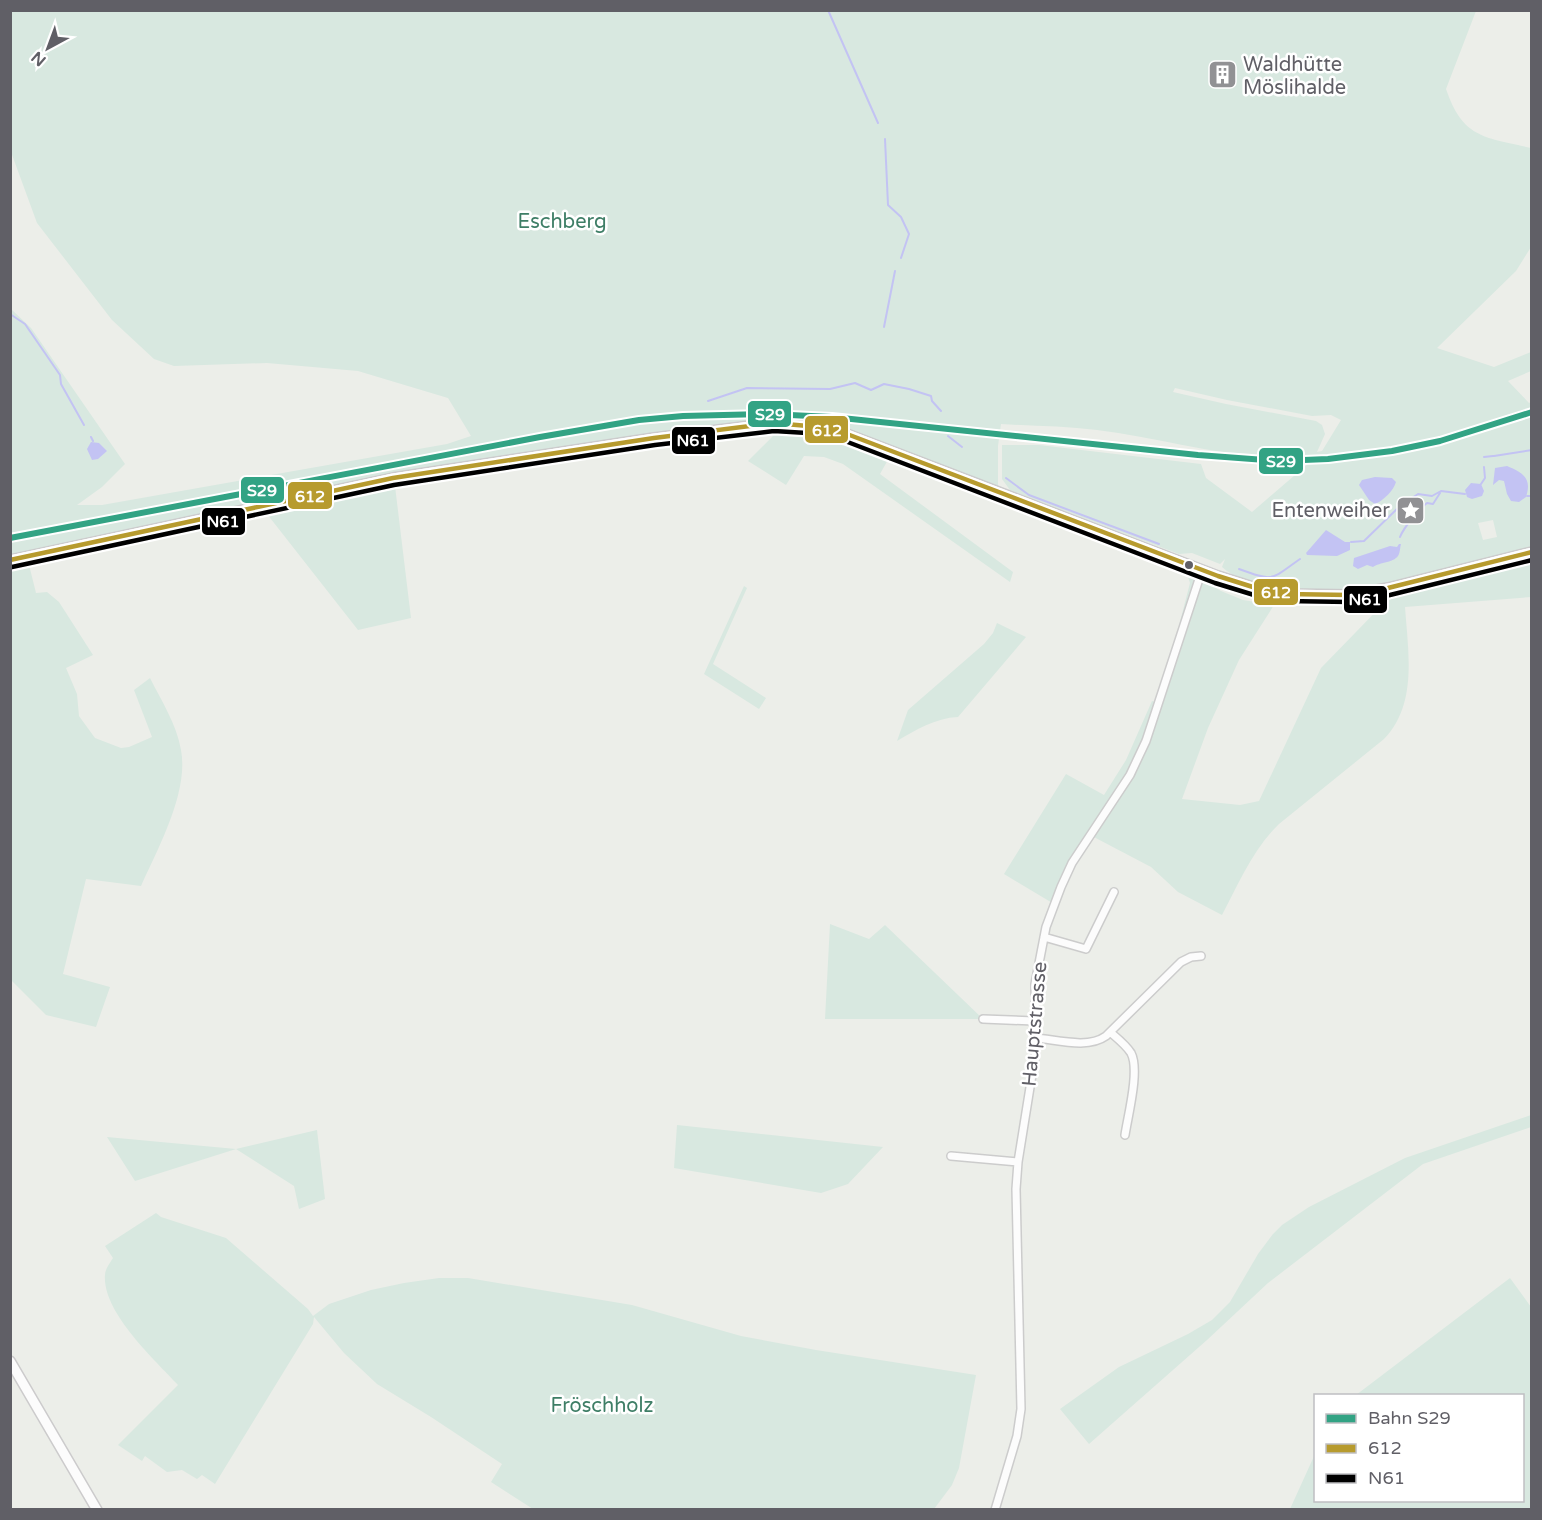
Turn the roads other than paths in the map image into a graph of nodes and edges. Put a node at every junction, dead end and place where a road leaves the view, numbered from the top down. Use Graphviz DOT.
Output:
graph roads {
  1 [pos="1532,552"];
  2 [pos="10,560"];
  3 [pos="1202,570"];
  4 [pos="1114,892"];
  5 [pos="1044,937"];
  6 [pos="1201,956"];
  7 [pos="982,1019"];
  8 [pos="1035,1022"];
  9 [pos="1110,1032"];
  10 [pos="1036,1038"];
  11 [pos="1125,1135"];
  12 [pos="951,1156"];
  13 [pos="1018,1162"];
  14 [pos="10,1361"];
  15 [pos="97,1509"];
  16 [pos="995,1509"];
  1 -- 3 [label="main road"];
  2 -- 3 [label="main road"];
  3 -- 5 [label="street, Hauptstrasse"];
  4 -- 5 [label="street"];
  5 -- 8 [label="street, Hauptstrasse"];
  6 -- 9 [label="street"];
  7 -- 8 [label="street"];
  8 -- 10 [label="street, Hauptstrasse"];
  9 -- 10 [label="street"];
  9 -- 11 [label="street"];
  10 -- 13 [label="street, Hauptstrasse"];
  12 -- 13 [label="street"];
  13 -- 16 [label="street, Hauptstrasse"];
  14 -- 15 [label="main road"];
}
